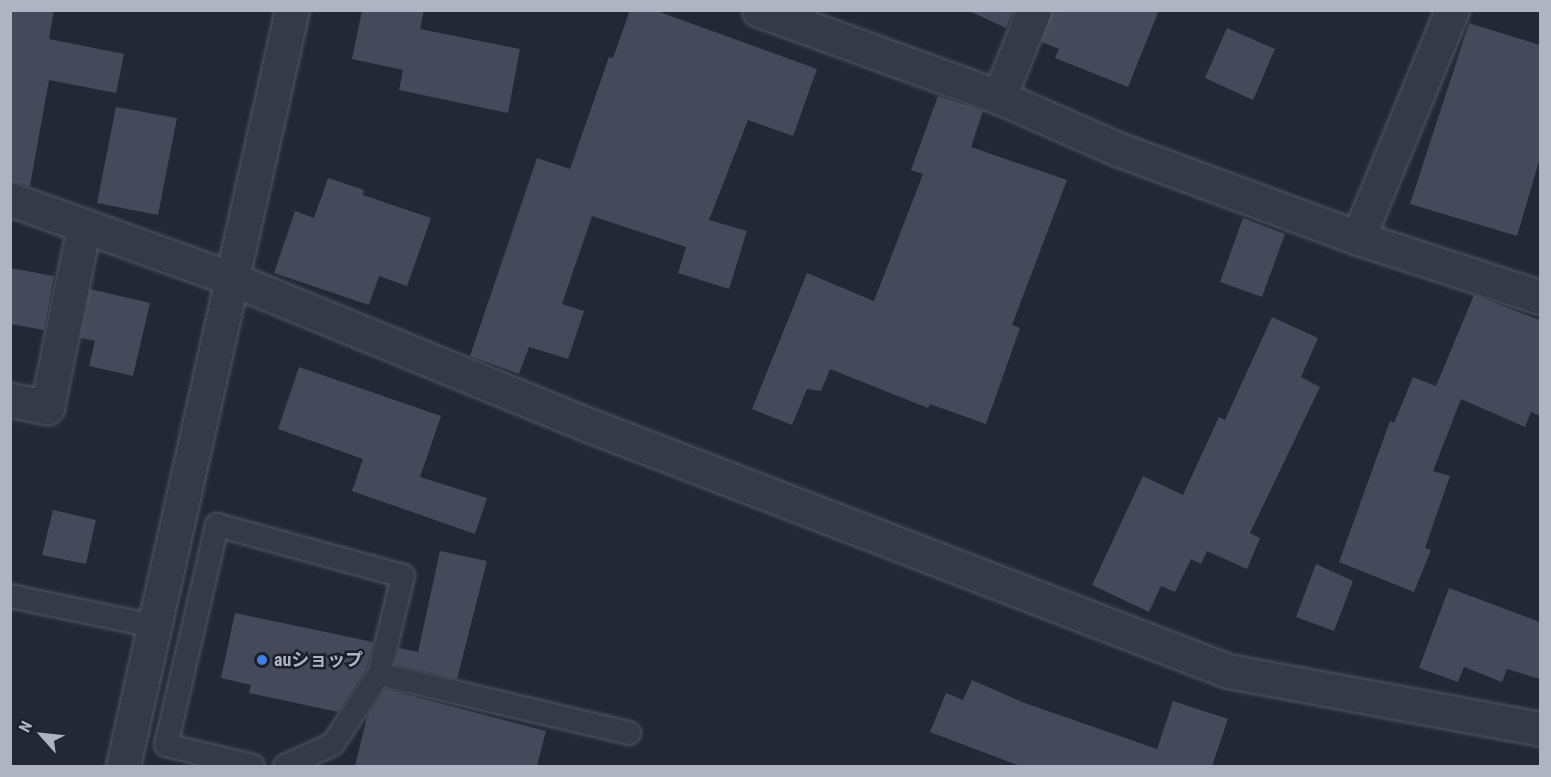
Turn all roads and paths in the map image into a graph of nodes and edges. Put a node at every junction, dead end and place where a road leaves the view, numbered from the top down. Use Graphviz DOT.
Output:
graph roads {
  1 [pos="292,10"];
  2 [pos="759,10"];
  3 [pos="1034,10"];
  4 [pos="1452,10"];
  5 [pos="999,97"];
  6 [pos="10,199"];
  7 [pos="84,226"];
  8 [pos="1358,238"];
  9 [pos="232,279"];
  10 [pos="1540,297"];
  11 [pos="10,400"];
  12 [pos="10,596"];
  13 [pos="154,626"];
  14 [pos="379,674"];
  15 [pos="1540,729"];
  16 [pos="629,732"];
  17 [pos="123,766"];
  18 [pos="253,766"];
  19 [pos="285,766"];
  1 -- 9 [label="street"];
  2 -- 5 [label="street"];
  3 -- 5 [label="street"];
  4 -- 8 [label="street"];
  5 -- 8 [label="street"];
  6 -- 7 [label="street"];
  7 -- 9 [label="street"];
  7 -- 11 [label="street"];
  8 -- 10 [label="street"];
  9 -- 13 [label="street"];
  9 -- 15 [label="street"];
  12 -- 13 [label="lane"];
  13 -- 17 [label="street"];
  14 -- 16 [label="lane"];
  14 -- 18 [label="lane"];
  14 -- 19 [label="lane"];
}
